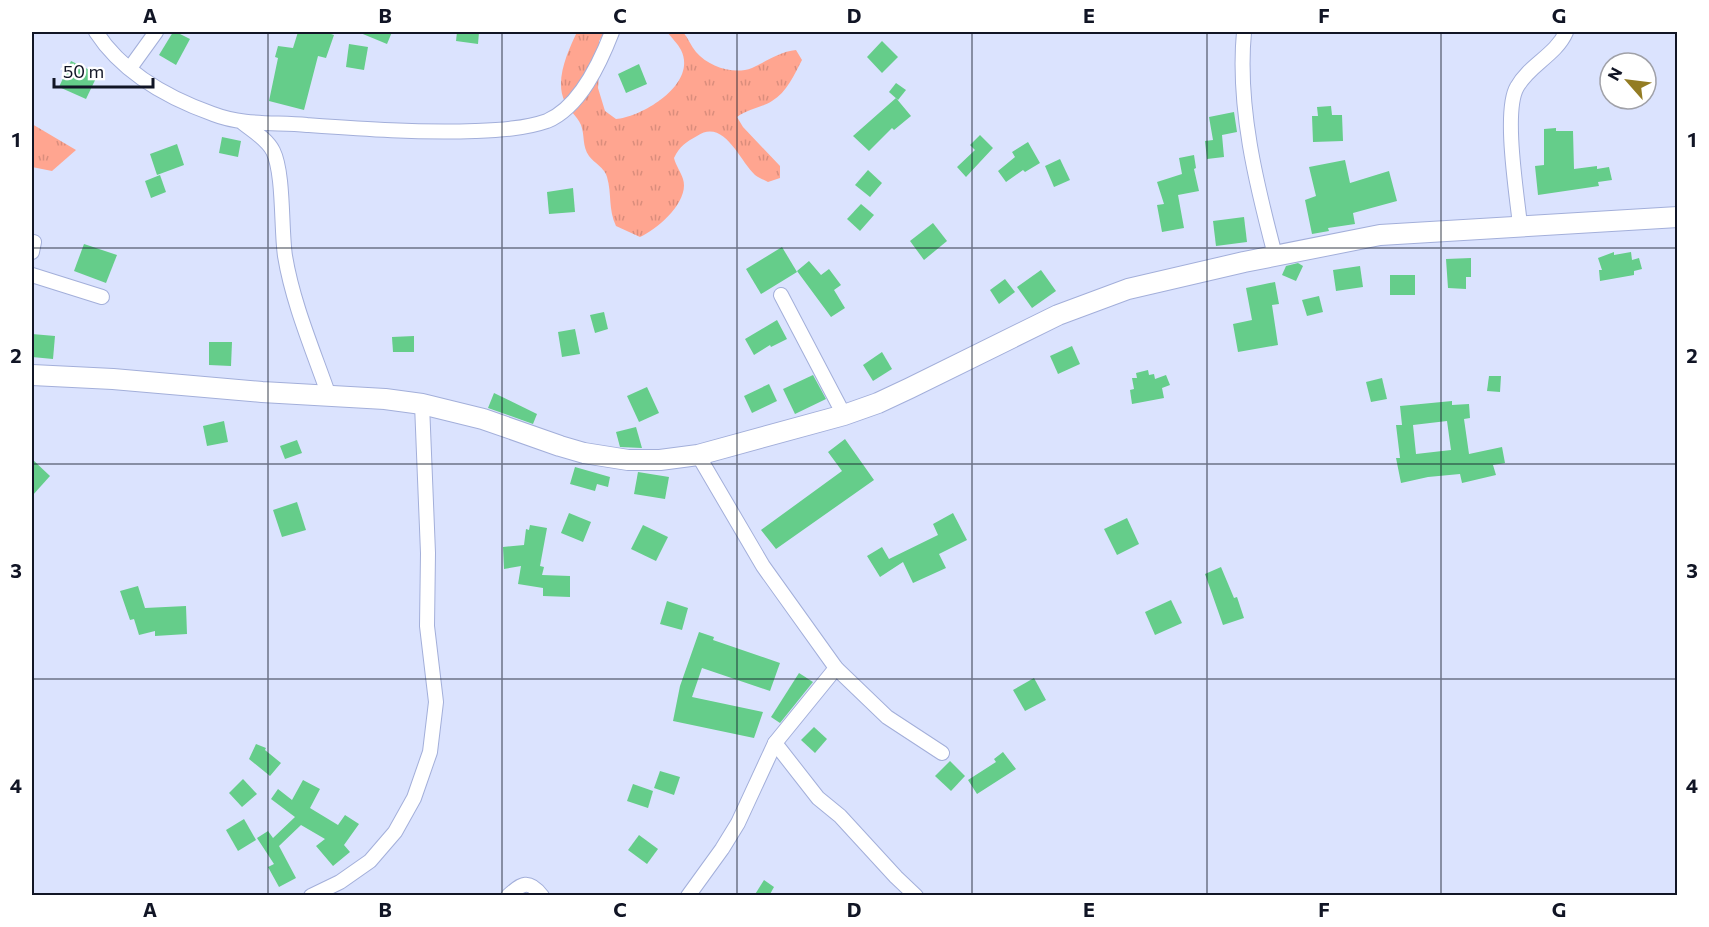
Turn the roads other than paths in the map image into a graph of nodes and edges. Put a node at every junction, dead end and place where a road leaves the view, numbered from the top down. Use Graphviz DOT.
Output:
graph roads {
  1 [pos="96,32"];
  2 [pos="156,32"];
  3 [pos="612,32"];
  4 [pos="1244,32"];
  5 [pos="1566,32"];
  6 [pos="130,68"];
  7 [pos="243,123"];
  8 [pos="1677,217"];
  9 [pos="1520,225"];
  10 [pos="1275,255"];
  11 [pos="32,275"];
  12 [pos="781,295"];
  13 [pos="102,297"];
  14 [pos="32,375"];
  15 [pos="330,396"];
  16 [pos="422,404"];
  17 [pos="844,415"];
  18 [pos="698,455"];
  19 [pos="836,668"];
  20 [pos="775,743"];
  21 [pos="942,753"];
  22 [pos="689,895"];
  23 [pos="310,896"];
  24 [pos="508,896"];
  25 [pos="542,896"];
  26 [pos="916,896"];
  1 -- 6 [label="street"];
  2 -- 6 [label="street"];
  3 -- 7 [label="street"];
  4 -- 10 [label="street"];
  5 -- 9 [label="street"];
  6 -- 7 [label="street"];
  7 -- 15 [label="street"];
  8 -- 9 [label="street"];
  9 -- 10 [label="street"];
  10 -- 17 [label="street"];
  11 -- 13 [label="street"];
  12 -- 17 [label="street"];
  14 -- 15 [label="street"];
  15 -- 16 [label="street"];
  16 -- 18 [label="street"];
  16 -- 23 [label="street"];
  17 -- 18 [label="street"];
  18 -- 19 [label="street"];
  19 -- 20 [label="street"];
  19 -- 21 [label="street"];
  20 -- 22 [label="street"];
  20 -- 26 [label="street"];
  24 -- 25 [label="street"];
}
